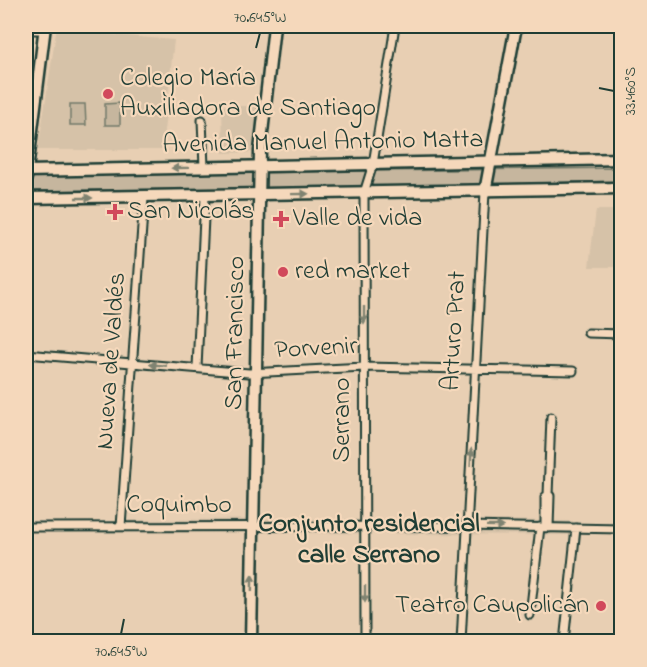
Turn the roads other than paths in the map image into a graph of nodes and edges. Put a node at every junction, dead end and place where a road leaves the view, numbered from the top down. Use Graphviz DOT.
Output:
graph roads {
  1 [pos="142,26"];
  2 [pos="165,26"];
  3 [pos="274,26"];
  4 [pos="395,26"];
  5 [pos="516,26"];
  6 [pos="45,28"];
  7 [pos="26,30"];
  8 [pos="202,120"];
  9 [pos="621,159"];
  10 [pos="490,162"];
  11 [pos="373,164"];
  12 [pos="260,166"];
  13 [pos="204,167"];
  14 [pos="26,173"];
  15 [pos="621,188"];
  16 [pos="485,192"];
  17 [pos="364,193"];
  18 [pos="261,195"];
  19 [pos="205,196"];
  20 [pos="26,198"];
  21 [pos="144,198"];
  22 [pos="588,333"];
  23 [pos="621,334"];
  24 [pos="26,354"];
  25 [pos="132,363"];
  26 [pos="364,367"];
  27 [pos="197,368"];
  28 [pos="476,368"];
  29 [pos="573,371"];
  30 [pos="258,373"];
  31 [pos="551,417"];
  32 [pos="467,526"];
  33 [pos="121,527"];
  34 [pos="254,527"];
  35 [pos="364,527"];
  36 [pos="545,527"];
  37 [pos="26,528"];
  38 [pos="576,528"];
  39 [pos="621,529"];
  40 [pos="530,615"];
  41 [pos="251,642"];
  42 [pos="365,642"];
  43 [pos="461,642"];
  44 [pos="564,642"];
  1 -- 2 [label="street"];
  3 -- 12 [label="main road, San Francisco"];
  4 -- 11 [label="street, Serrano"];
  5 -- 10 [label="main road, Arturo Prat"];
  6 -- 7 [label="street"];
  6 -- 14 [label="main road"];
  8 -- 13 [label="street"];
  9 -- 10 [label="main road, Avenida Manuel Antonio Matta"];
  10 -- 11 [label="main road, Avenida Manuel Antonio Matta"];
  10 -- 16 [label="main road, Arturo Prat"];
  11 -- 12 [label="main road, Avenida Manuel Antonio Matta"];
  11 -- 17 [label="street, Serrano"];
  12 -- 13 [label="main road, Avenida Manuel Antonio Matta"];
  12 -- 18 [label="main road, San Francisco"];
  13 -- 14 [label="main road, Avenida Manuel Antonio Matta, one-way"];
  15 -- 16 [label="main road, Avenida Manuel Antonio Matta"];
  16 -- 17 [label="main road, Avenida Manuel Antonio Matta"];
  16 -- 28 [label="street, Arturo Prat"];
  18 -- 17 [label="main road, Avenida Manuel Antonio Matta, one-way"];
  17 -- 26 [label="street, Serrano, one-way"];
  18 -- 19 [label="main road, Avenida Manuel Antonio Matta"];
  18 -- 30 [label="main road, San Francisco"];
  19 -- 21 [label="main road, Avenida Manuel Antonio Matta"];
  19 -- 27 [label="street"];
  20 -- 21 [label="main road, Avenida Manuel Antonio Matta, one-way"];
  21 -- 25 [label="street, Nueva de Valdés"];
  22 -- 23 [label="street"];
  24 -- 25 [label="street, Porvenir"];
  27 -- 25 [label="street, Porvenir, one-way"];
  25 -- 33 [label="street, Nueva de Valdés"];
  26 -- 28 [label="street, Porvenir"];
  26 -- 30 [label="street, Porvenir"];
  26 -- 35 [label="street, Serrano"];
  27 -- 30 [label="street, Porvenir"];
  28 -- 29 [label="street, Porvenir"];
  32 -- 28 [label="street, Arturo Prat, one-way"];
  30 -- 34 [label="main road, San Francisco"];
  31 -- 36 [label="street"];
  32 -- 35 [label="street, Coquimbo"];
  32 -- 36 [label="street, Coquimbo, one-way"];
  32 -- 43 [label="street, Arturo Prat"];
  33 -- 34 [label="street, Coquimbo"];
  33 -- 37 [label="street, Coquimbo"];
  34 -- 35 [label="street, Coquimbo"];
  41 -- 34 [label="main road, San Francisco, one-way"];
  35 -- 42 [label="street, Serrano, one-way"];
  36 -- 38 [label="street, Coquimbo"];
  36 -- 40 [label="street"];
  38 -- 39 [label="street, Coquimbo"];
  38 -- 44 [label="street"];
}
